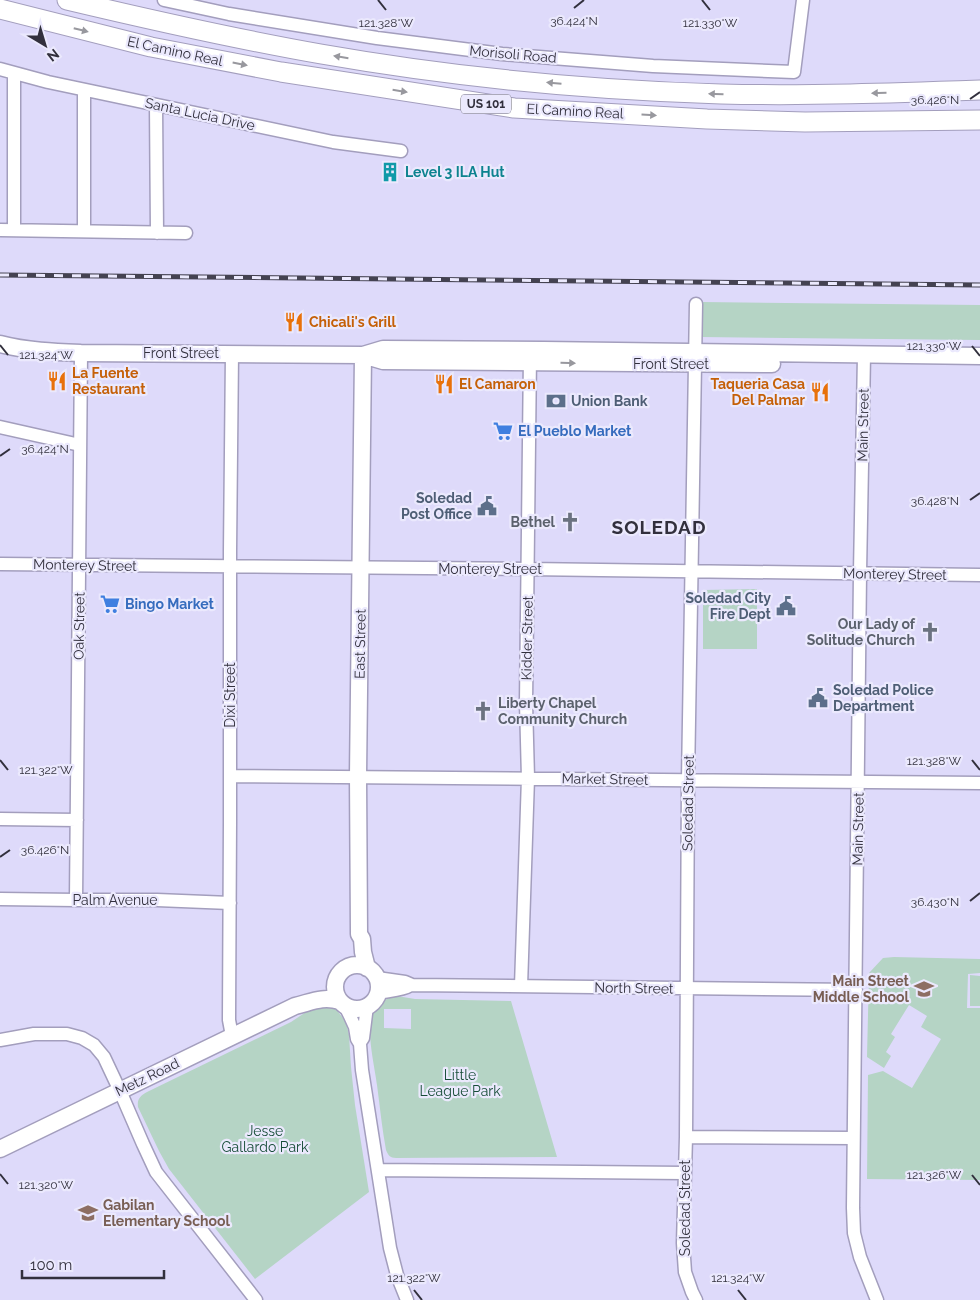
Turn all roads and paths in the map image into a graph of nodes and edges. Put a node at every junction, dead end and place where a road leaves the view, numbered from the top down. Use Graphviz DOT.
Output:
graph roads {
  1 [pos="67,0"];
  2 [pos="164,0"];
  3 [pos="803,0"];
  4 [pos="0,9"];
  5 [pos="0,69"];
  6 [pos="14,73"];
  7 [pos="84,90"];
  8 [pos="980,90"];
  9 [pos="156,105"];
  10 [pos="980,120"];
  11 [pos="401,151"];
  12 [pos="0,230"];
  13 [pos="14,230"];
  14 [pos="84,232"];
  15 [pos="157,233"];
  16 [pos="186,233"];
  17 [pos="696,304"];
  18 [pos="0,344"];
  19 [pos="81,353"];
  20 [pos="232,353"];
  21 [pos="363,355"];
  22 [pos="530,356"];
  23 [pos="980,356"];
  24 [pos="696,358"];
  25 [pos="864,360"];
  26 [pos="980,366"];
  27 [pos="0,427"];
  28 [pos="80,445"];
  29 [pos="0,564"];
  30 [pos="80,564"];
  31 [pos="230,566"];
  32 [pos="361,568"];
  33 [pos="528,569"];
  34 [pos="692,572"];
  35 [pos="860,573"];
  36 [pos="980,576"];
  37 [pos="230,776"];
  38 [pos="358,776"];
  39 [pos="528,778"];
  40 [pos="688,780"];
  41 [pos="859,782"];
  42 [pos="980,783"];
  43 [pos="0,819"];
  44 [pos="77,820"];
  45 [pos="0,899"];
  46 [pos="76,900"];
  47 [pos="230,903"];
  48 [pos="359,934"];
  49 [pos="344,971"];
  50 [pos="374,980"];
  51 [pos="521,986"];
  52 [pos="687,989"];
  53 [pos="856,990"];
  54 [pos="342,1004"];
  55 [pos="295,1006"];
  56 [pos="368,1006"];
  57 [pos="232,1036"];
  58 [pos="0,1040"];
  59 [pos="360,1044"];
  60 [pos="120,1090"];
  61 [pos="686,1136"];
  62 [pos="853,1138"];
  63 [pos="0,1149"];
  64 [pos="378,1170"];
  65 [pos="684,1173"];
  66 [pos="256,1300"];
  67 [pos="407,1300"];
  68 [pos="696,1300"];
  69 [pos="877,1300"];
  8 -- 1 [label="highway, El Camino Real / US 101, one-way"];
  2 -- 3 [label="street, Morisoli Road"];
  4 -- 10 [label="highway, El Camino Real / US 101, one-way"];
  5 -- 6 [label="street, Santa Lucia Drive"];
  6 -- 7 [label="street, Santa Lucia Drive"];
  6 -- 13 [label="street"];
  7 -- 9 [label="street, Santa Lucia Drive"];
  7 -- 14 [label="street"];
  9 -- 11 [label="street, Santa Lucia Drive"];
  9 -- 15 [label="street"];
  12 -- 13 [label="street"];
  13 -- 14 [label="street"];
  14 -- 15 [label="street"];
  15 -- 16 [label="street"];
  17 -- 24 [label="street, Soledad Street"];
  18 -- 19 [label="main road, Front Street"];
  19 -- 20 [label="main road, Front Street"];
  19 -- 28 [label="street, Oak Street"];
  20 -- 21 [label="main road, Front Street"];
  20 -- 31 [label="street, Dixi Street"];
  21 -- 22 [label="main road, Front Street"];
  21 -- 32 [label="main road, East Street"];
  22 -- 24 [label="main road, Front Street"];
  22 -- 33 [label="street, Kidder Street"];
  23 -- 25 [label="main road, Front Street"];
  24 -- 25 [label="main road, Front Street"];
  24 -- 34 [label="street, Soledad Street"];
  25 -- 26 [label="main road, Front Street"];
  25 -- 35 [label="street, Main Street"];
  27 -- 28 [label="street"];
  28 -- 30 [label="street, Oak Street"];
  29 -- 30 [label="street, Monterey Street"];
  30 -- 31 [label="street, Monterey Street"];
  30 -- 44 [label="street, Oak Street"];
  31 -- 32 [label="street, Monterey Street"];
  31 -- 37 [label="street, Dixi Street"];
  32 -- 33 [label="street, Monterey Street"];
  32 -- 38 [label="main road, East Street"];
  33 -- 34 [label="street, Monterey Street"];
  33 -- 39 [label="street, Kidder Street"];
  34 -- 35 [label="street, Monterey Street"];
  34 -- 40 [label="street, Soledad Street"];
  35 -- 36 [label="street, Monterey Street"];
  35 -- 41 [label="street, Main Street"];
  37 -- 38 [label="street, Market Street"];
  37 -- 47 [label="street, Dixi Street"];
  38 -- 39 [label="street, Market Street"];
  38 -- 48 [label="main road, East Street"];
  39 -- 40 [label="street, Market Street"];
  39 -- 51 [label="street, Kidder Street"];
  40 -- 41 [label="street, Market Street"];
  40 -- 52 [label="street, Soledad Street"];
  41 -- 42 [label="street, Market Street"];
  41 -- 53 [label="street, Main Street"];
  43 -- 44 [label="street"];
  44 -- 46 [label="street, Oak Street"];
  45 -- 46 [label="street, Palm Avenue"];
  46 -- 47 [label="street, Palm Avenue"];
  47 -- 57 [label="street, Dixi Street"];
  48 -- 49 [label="main road, East Street"];
  48 -- 50 [label="main road, East Street"];
  49 -- 50 [label="main road"];
  49 -- 54 [label="main road"];
  49 -- 55 [label="main road, Metz Road"];
  50 -- 51 [label="street, North Street"];
  50 -- 56 [label="main road"];
  51 -- 52 [label="street, North Street"];
  52 -- 53 [label="street, North Street"];
  52 -- 61 [label="street, Soledad Street"];
  53 -- 62 [label="street, Main Street"];
  54 -- 55 [label="main road, Metz Road"];
  54 -- 56 [label="main road"];
  54 -- 59 [label="street"];
  55 -- 57 [label="main road, Metz Road"];
  56 -- 59 [label="street"];
  57 -- 60 [label="main road, Metz Road"];
  58 -- 60 [label="street"];
  59 -- 64 [label="street"];
  60 -- 63 [label="main road, Metz Road"];
  60 -- 66 [label="street"];
  61 -- 62 [label="street"];
  61 -- 65 [label="street, Soledad Street"];
  62 -- 69 [label="street, Main Street"];
  64 -- 65 [label="street"];
  64 -- 67 [label="street"];
  65 -- 68 [label="street, Soledad Street"];
}
